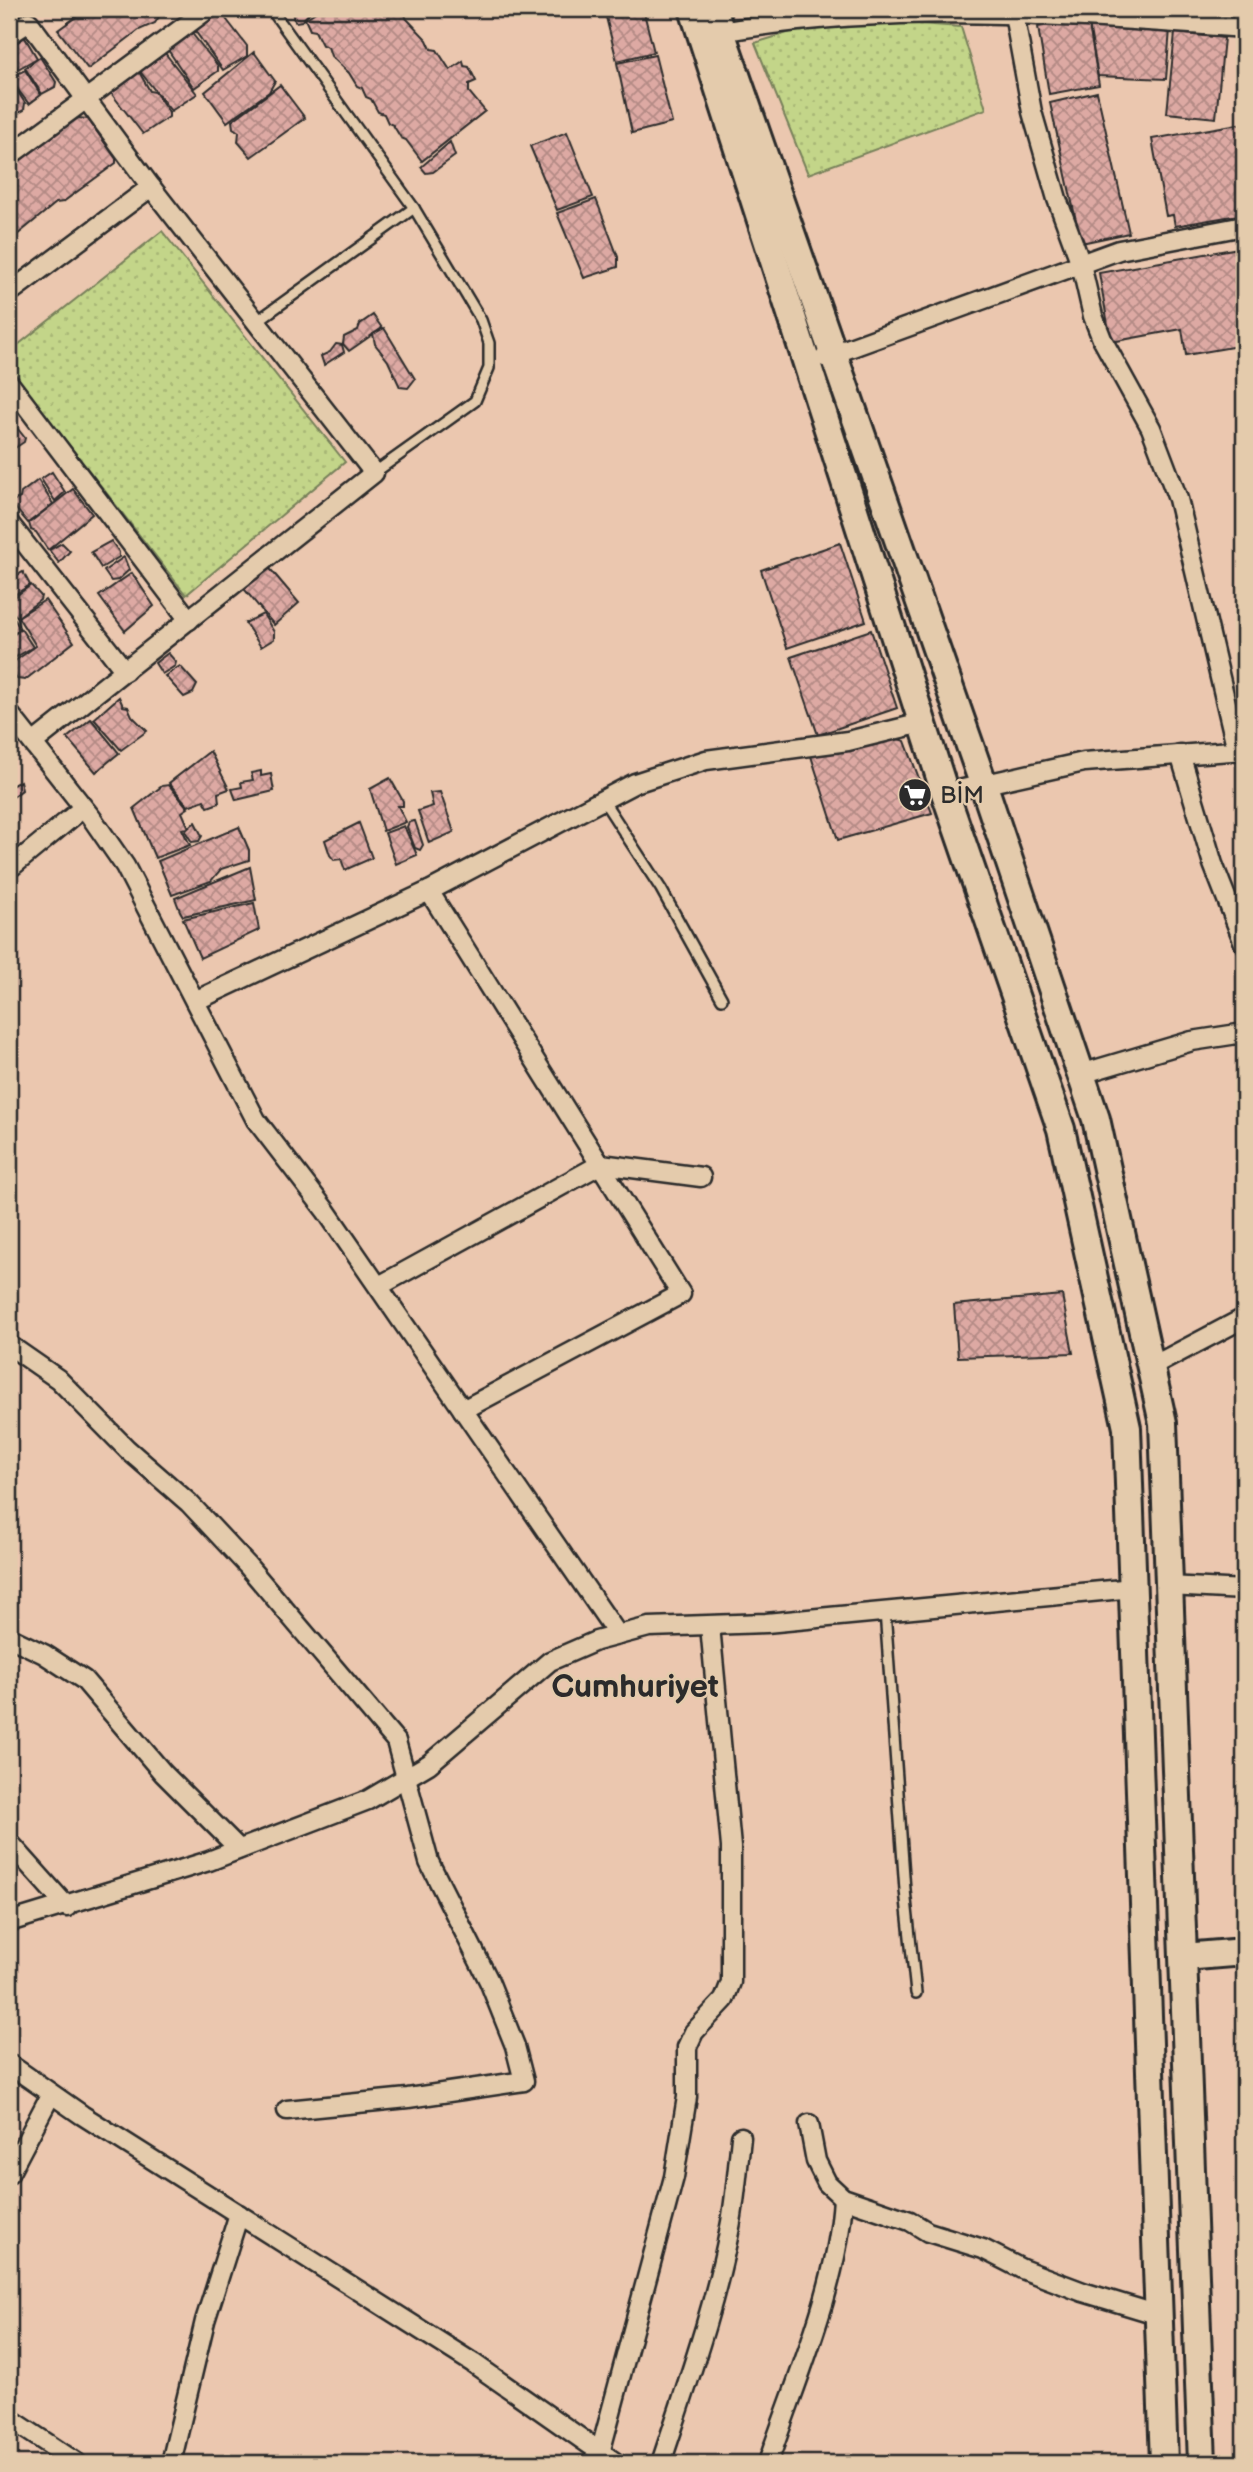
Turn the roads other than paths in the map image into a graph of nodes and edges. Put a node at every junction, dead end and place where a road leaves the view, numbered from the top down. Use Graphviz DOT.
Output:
graph roads {
  1 [pos="208,9"];
  2 [pos="271,9"];
  3 [pos="693,9"];
  4 [pos="1013,12"];
  5 [pos="717,20"];
  6 [pos="1244,28"];
  7 [pos="9,35"];
  8 [pos="87,100"];
  9 [pos="9,156"];
  10 [pos="151,187"];
  11 [pos="414,208"];
  12 [pos="1244,226"];
  13 [pos="1081,264"];
  14 [pos="9,293"];
  15 [pos="256,322"];
  16 [pos="832,355"];
  17 [pos="805,362"];
  18 [pos="9,383"];
  19 [pos="374,473"];
  20 [pos="9,523"];
  21 [pos="189,620"];
  22 [pos="124,671"];
  23 [pos="9,713"];
  24 [pos="922,723"];
  25 [pos="33,743"];
  26 [pos="1241,750"];
  27 [pos="1180,754"];
  28 [pos="983,783"];
  29 [pos="945,793"];
  30 [pos="602,798"];
  31 [pos="83,808"];
  32 [pos="9,869"];
  33 [pos="429,891"];
  34 [pos="1244,943"];
  35 [pos="722,999"];
  36 [pos="195,1001"];
  37 [pos="1244,1033"];
  38 [pos="1081,1074"];
  39 [pos="601,1164"];
  40 [pos="701,1177"];
  41 [pos="379,1286"];
  42 [pos="1244,1318"];
  43 [pos="9,1345"];
  44 [pos="1151,1367"];
  45 [pos="463,1409"];
  46 [pos="1169,1586"];
  47 [pos="1133,1588"];
  48 [pos="1244,1590"];
  49 [pos="885,1611"];
  50 [pos="710,1626"];
  51 [pos="618,1635"];
  52 [pos="9,1637"];
  53 [pos="407,1779"];
  54 [pos="9,1842"];
  55 [pos="239,1849"];
  56 [pos="67,1907"];
  57 [pos="9,1922"];
  58 [pos="1244,1952"];
  59 [pos="1184,1957"];
  60 [pos="916,1993"];
  61 [pos="9,2064"];
  62 [pos="51,2094"];
  63 [pos="287,2110"];
  64 [pos="808,2124"];
  65 [pos="741,2137"];
  66 [pos="9,2174"];
  67 [pos="843,2199"];
  68 [pos="239,2214"];
  69 [pos="1159,2315"];
  70 [pos="9,2417"];
  71 [pos="600,2453"];
  72 [pos="77,2463"];
  73 [pos="171,2463"];
  74 [pos="616,2463"];
  75 [pos="661,2463"];
  76 [pos="768,2463"];
  77 [pos="1164,2463"];
  78 [pos="1202,2463"];
  1 -- 8 [label="street"];
  2 -- 11 [label="lane"];
  3 -- 17 [label="main road"];
  4 -- 5 [label="street"];
  4 -- 6 [label="street"];
  4 -- 13 [label="street"];
  5 -- 16 [label="main road"];
  7 -- 8 [label="street"];
  8 -- 9 [label="street"];
  8 -- 10 [label="street"];
  10 -- 14 [label="street"];
  10 -- 15 [label="street"];
  11 -- 15 [label="lane"];
  11 -- 19 [label="lane"];
  12 -- 13 [label="street"];
  13 -- 16 [label="street"];
  13 -- 26 [label="street"];
  15 -- 19 [label="street"];
  16 -- 17 [label="street"];
  16 -- 28 [label="main road"];
  17 -- 24 [label="main road"];
  18 -- 21 [label="street"];
  19 -- 21 [label="street"];
  20 -- 22 [label="street"];
  21 -- 22 [label="street"];
  22 -- 25 [label="street"];
  23 -- 25 [label="street"];
  24 -- 29 [label="main road"];
  24 -- 30 [label="street"];
  25 -- 31 [label="street"];
  26 -- 27 [label="street"];
  27 -- 28 [label="street"];
  27 -- 34 [label="street"];
  28 -- 29 [label="street"];
  28 -- 38 [label="main road"];
  29 -- 47 [label="main road"];
  30 -- 33 [label="street"];
  30 -- 35 [label="lane"];
  31 -- 32 [label="street"];
  31 -- 36 [label="street"];
  33 -- 36 [label="street"];
  33 -- 39 [label="street"];
  36 -- 41 [label="street"];
  37 -- 38 [label="street"];
  38 -- 44 [label="main road"];
  39 -- 40 [label="street"];
  39 -- 41 [label="street"];
  39 -- 45 [label="street"];
  41 -- 45 [label="street"];
  42 -- 44 [label="street"];
  43 -- 53 [label="street"];
  44 -- 46 [label="main road"];
  45 -- 51 [label="street"];
  46 -- 48 [label="street"];
  46 -- 59 [label="main road"];
  47 -- 49 [label="street"];
  47 -- 69 [label="main road"];
  49 -- 50 [label="street"];
  49 -- 60 [label="lane"];
  50 -- 51 [label="street"];
  50 -- 71 [label="street"];
  51 -- 53 [label="street"];
  52 -- 55 [label="street"];
  53 -- 55 [label="street"];
  53 -- 63 [label="street"];
  54 -- 56 [label="street"];
  55 -- 56 [label="street"];
  56 -- 57 [label="street"];
  58 -- 59 [label="main road"];
  59 -- 78 [label="main road"];
  61 -- 62 [label="street"];
  62 -- 66 [label="street"];
  62 -- 68 [label="street"];
  64 -- 67 [label="street"];
  65 -- 75 [label="street"];
  67 -- 69 [label="street"];
  67 -- 76 [label="street"];
  68 -- 71 [label="street"];
  68 -- 73 [label="street"];
  69 -- 77 [label="main road"];
  70 -- 72 [label="street"];
  71 -- 74 [label="street"];
}
